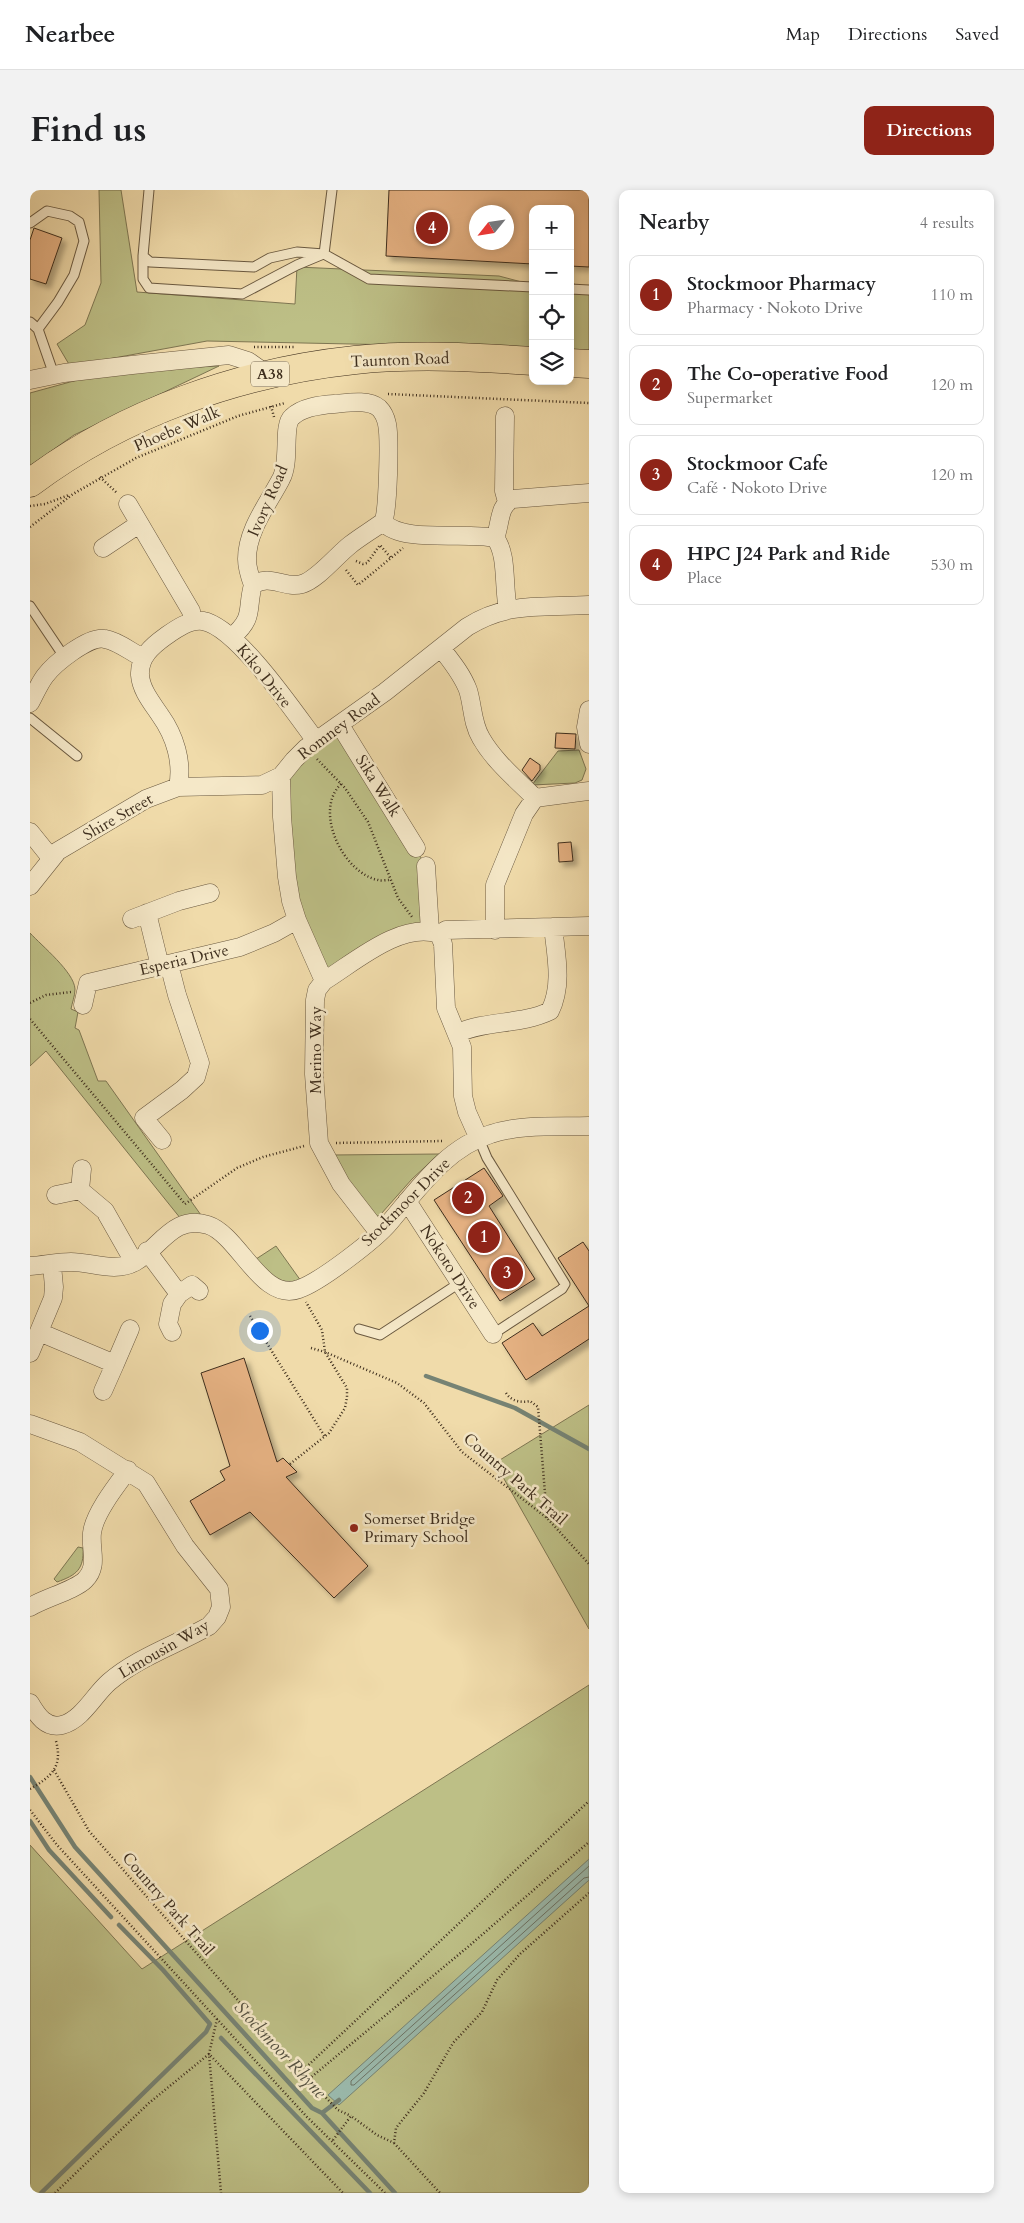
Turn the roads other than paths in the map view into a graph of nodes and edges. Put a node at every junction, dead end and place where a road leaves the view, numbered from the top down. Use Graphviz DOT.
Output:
graph roads {
  1 [pos="149,190"];
  2 [pos="332,190"];
  3 [pos="30,223"];
  4 [pos="324,254"];
  5 [pos="143,256"];
  6 [pos="529,287"];
  7 [pos="574,289"];
  8 [pos="589,290"];
  9 [pos="30,322"];
  10 [pos="38,328"];
  11 [pos="529,361"];
  12 [pos="574,363"];
  13 [pos="589,364"];
  14 [pos="54,375"];
  15 [pos="268,375"];
  16 [pos="30,380"];
  17 [pos="505,416"];
  18 [pos="30,482"];
  19 [pos="589,494"];
  20 [pos="506,502"];
  21 [pos="128,504"];
  22 [pos="382,522"];
  23 [pos="139,524"];
  24 [pos="495,538"];
  25 [pos="102,548"];
  26 [pos="253,585"];
  27 [pos="589,605"];
  28 [pos="30,606"];
  29 [pos="508,609"];
  30 [pos="198,621"];
  31 [pos="232,637"];
  32 [pos="441,648"];
  33 [pos="65,658"];
  34 [pos="143,658"];
  35 [pos="30,706"];
  36 [pos="589,710"];
  37 [pos="340,725"];
  38 [pos="589,744"];
  39 [pos="311,745"];
  40 [pos="77,756"];
  41 [pos="281,776"];
  42 [pos="178,787"];
  43 [pos="589,791"];
  44 [pos="535,798"];
  45 [pos="30,832"];
  46 [pos="416,848"];
  47 [pos="51,858"];
  48 [pos="426,866"];
  49 [pos="30,886"];
  50 [pos="210,892"];
  51 [pos="297,920"];
  52 [pos="589,926"];
  53 [pos="553,927"];
  54 [pos="495,930"];
  55 [pos="431,932"];
  56 [pos="164,965"];
  57 [pos="324,981"];
  58 [pos="84,999"];
  59 [pos="458,1033"];
  60 [pos="589,1126"];
  61 [pos="162,1140"];
  62 [pos="474,1142"];
  63 [pos="82,1169"];
  64 [pos="80,1190"];
  65 [pos="56,1195"];
  66 [pos="407,1201"];
  67 [pos="379,1233"];
  68 [pos="140,1257"];
  69 [pos="52,1265"];
  70 [pos="30,1266"];
  71 [pos="461,1282"];
  72 [pos="199,1291"];
  73 [pos="179,1294"];
  74 [pos="130,1329"];
  75 [pos="358,1329"];
  76 [pos="39,1332"];
  77 [pos="172,1332"];
  78 [pos="493,1334"];
  79 [pos="30,1353"];
  80 [pos="115,1364"];
  81 [pos="103,1391"];
  82 [pos="30,1424"];
  83 [pos="128,1470"];
  84 [pos="30,1607"];
  85 [pos="30,1703"];
  1 -- 5 [label="lane"];
  2 -- 4 [label="lane"];
  3 -- 10 [label="lane"];
  4 -- 5 [label="lane"];
  4 -- 5 [label="lane"];
  4 -- 6 [label="lane"];
  7 -- 8 [label="lane"];
  9 -- 10 [label="lane"];
  10 -- 14 [label="lane"];
  11 -- 15 [label="main road, Taunton Road / A38"];
  12 -- 13 [label="main road"];
  14 -- 15 [label="street"];
  14 -- 16 [label="street"];
  15 -- 18 [label="main road, Taunton Road / A38"];
  17 -- 20 [label="street"];
  19 -- 20 [label="street"];
  20 -- 24 [label="street"];
  21 -- 23 [label="street"];
  22 -- 24 [label="street"];
  22 -- 26 [label="street"];
  22 -- 26 [label="street, Ivory Road"];
  23 -- 25 [label="street"];
  23 -- 30 [label="street"];
  24 -- 29 [label="street"];
  26 -- 31 [label="street"];
  27 -- 29 [label="street, Romney Road"];
  28 -- 33 [label="lane"];
  29 -- 32 [label="street, Romney Road"];
  30 -- 31 [label="street, Kiko Drive"];
  30 -- 34 [label="street"];
  31 -- 39 [label="street, Kiko Drive"];
  32 -- 37 [label="street, Romney Road"];
  32 -- 44 [label="street"];
  33 -- 34 [label="street"];
  33 -- 35 [label="street"];
  34 -- 42 [label="street"];
  35 -- 40 [label="lane"];
  36 -- 38 [label="street"];
  37 -- 39 [label="street, Romney Road"];
  37 -- 46 [label="street, Sika Walk"];
  39 -- 41 [label="street, Romney Road"];
  41 -- 42 [label="street, Shire Street"];
  41 -- 51 [label="street"];
  42 -- 47 [label="street, Shire Street"];
  43 -- 44 [label="street"];
  44 -- 54 [label="street"];
  45 -- 47 [label="street"];
  47 -- 49 [label="street, Shire Street"];
  48 -- 55 [label="street"];
  50 -- 56 [label="street"];
  51 -- 56 [label="street, Esperia Drive"];
  51 -- 57 [label="street"];
  52 -- 53 [label="street"];
  53 -- 54 [label="street"];
  53 -- 59 [label="street"];
  54 -- 55 [label="street"];
  55 -- 57 [label="street"];
  55 -- 59 [label="street"];
  56 -- 58 [label="street, Esperia Drive"];
  56 -- 61 [label="street"];
  57 -- 67 [label="street, Merino Way"];
  59 -- 62 [label="street"];
  60 -- 62 [label="street, Stockmoor Drive"];
  62 -- 66 [label="street, Stockmoor Drive"];
  62 -- 78 [label="lane"];
  63 -- 64 [label="street"];
  64 -- 65 [label="street"];
  64 -- 68 [label="street"];
  66 -- 67 [label="street, Stockmoor Drive"];
  66 -- 71 [label="street, Nokoto Drive"];
  67 -- 68 [label="street, Stockmoor Drive"];
  68 -- 69 [label="street"];
  68 -- 73 [label="street"];
  69 -- 70 [label="street"];
  69 -- 76 [label="street"];
  71 -- 75 [label="lane"];
  71 -- 78 [label="street, Nokoto Drive"];
  72 -- 73 [label="street"];
  73 -- 77 [label="street"];
  74 -- 80 [label="street"];
  76 -- 79 [label="street"];
  76 -- 80 [label="street"];
  80 -- 81 [label="street"];
  82 -- 83 [label="street, Limousin Way"];
  83 -- 84 [label="street"];
  83 -- 85 [label="street, Limousin Way"];
}
